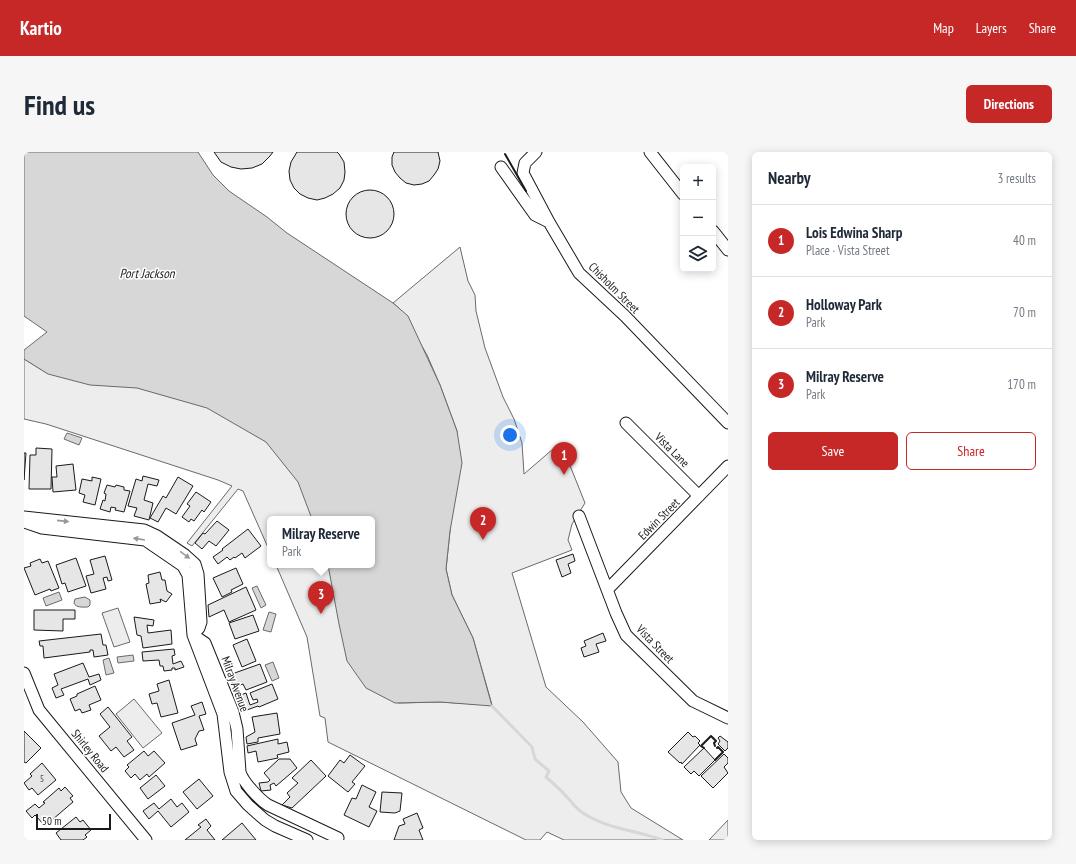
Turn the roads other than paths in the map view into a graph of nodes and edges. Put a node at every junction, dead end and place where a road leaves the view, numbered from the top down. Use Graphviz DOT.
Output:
graph roads {
  1 [pos="536,152"];
  2 [pos="652,153"];
  3 [pos="501,167"];
  4 [pos="680,190"];
  5 [pos="549,222"];
  6 [pos="716,235"];
  7 [pos="728,250"];
  8 [pos="728,422"];
  9 [pos="626,423"];
  10 [pos="728,466"];
  11 [pos="699,496"];
  12 [pos="579,516"];
  13 [pos="24,517"];
  14 [pos="24,522"];
  15 [pos="608,589"];
  16 [pos="193,635"];
  17 [pos="24,674"];
  18 [pos="728,718"];
  19 [pos="338,838"];
  20 [pos="146,840"];
  21 [pos="307,840"];
  1 -- 5 [label="street, Chisholm Street"];
  2 -- 4 [label="street"];
  3 -- 5 [label="street"];
  5 -- 8 [label="street, Chisholm Street"];
  6 -- 7 [label="street"];
  9 -- 11 [label="street, Vista Lane"];
  10 -- 11 [label="street, Edwin Street"];
  11 -- 15 [label="street, Edwin Street"];
  12 -- 15 [label="street, Vista Street"];
  13 -- 16 [label="street, one-way"];
  16 -- 14 [label="street, Milray Avenue, one-way"];
  15 -- 18 [label="street, Vista Street"];
  16 -- 19 [label="street, Milray Avenue"];
  16 -- 21 [label="street, Milray Avenue"];
  17 -- 20 [label="street, Shirley Road"];
}
